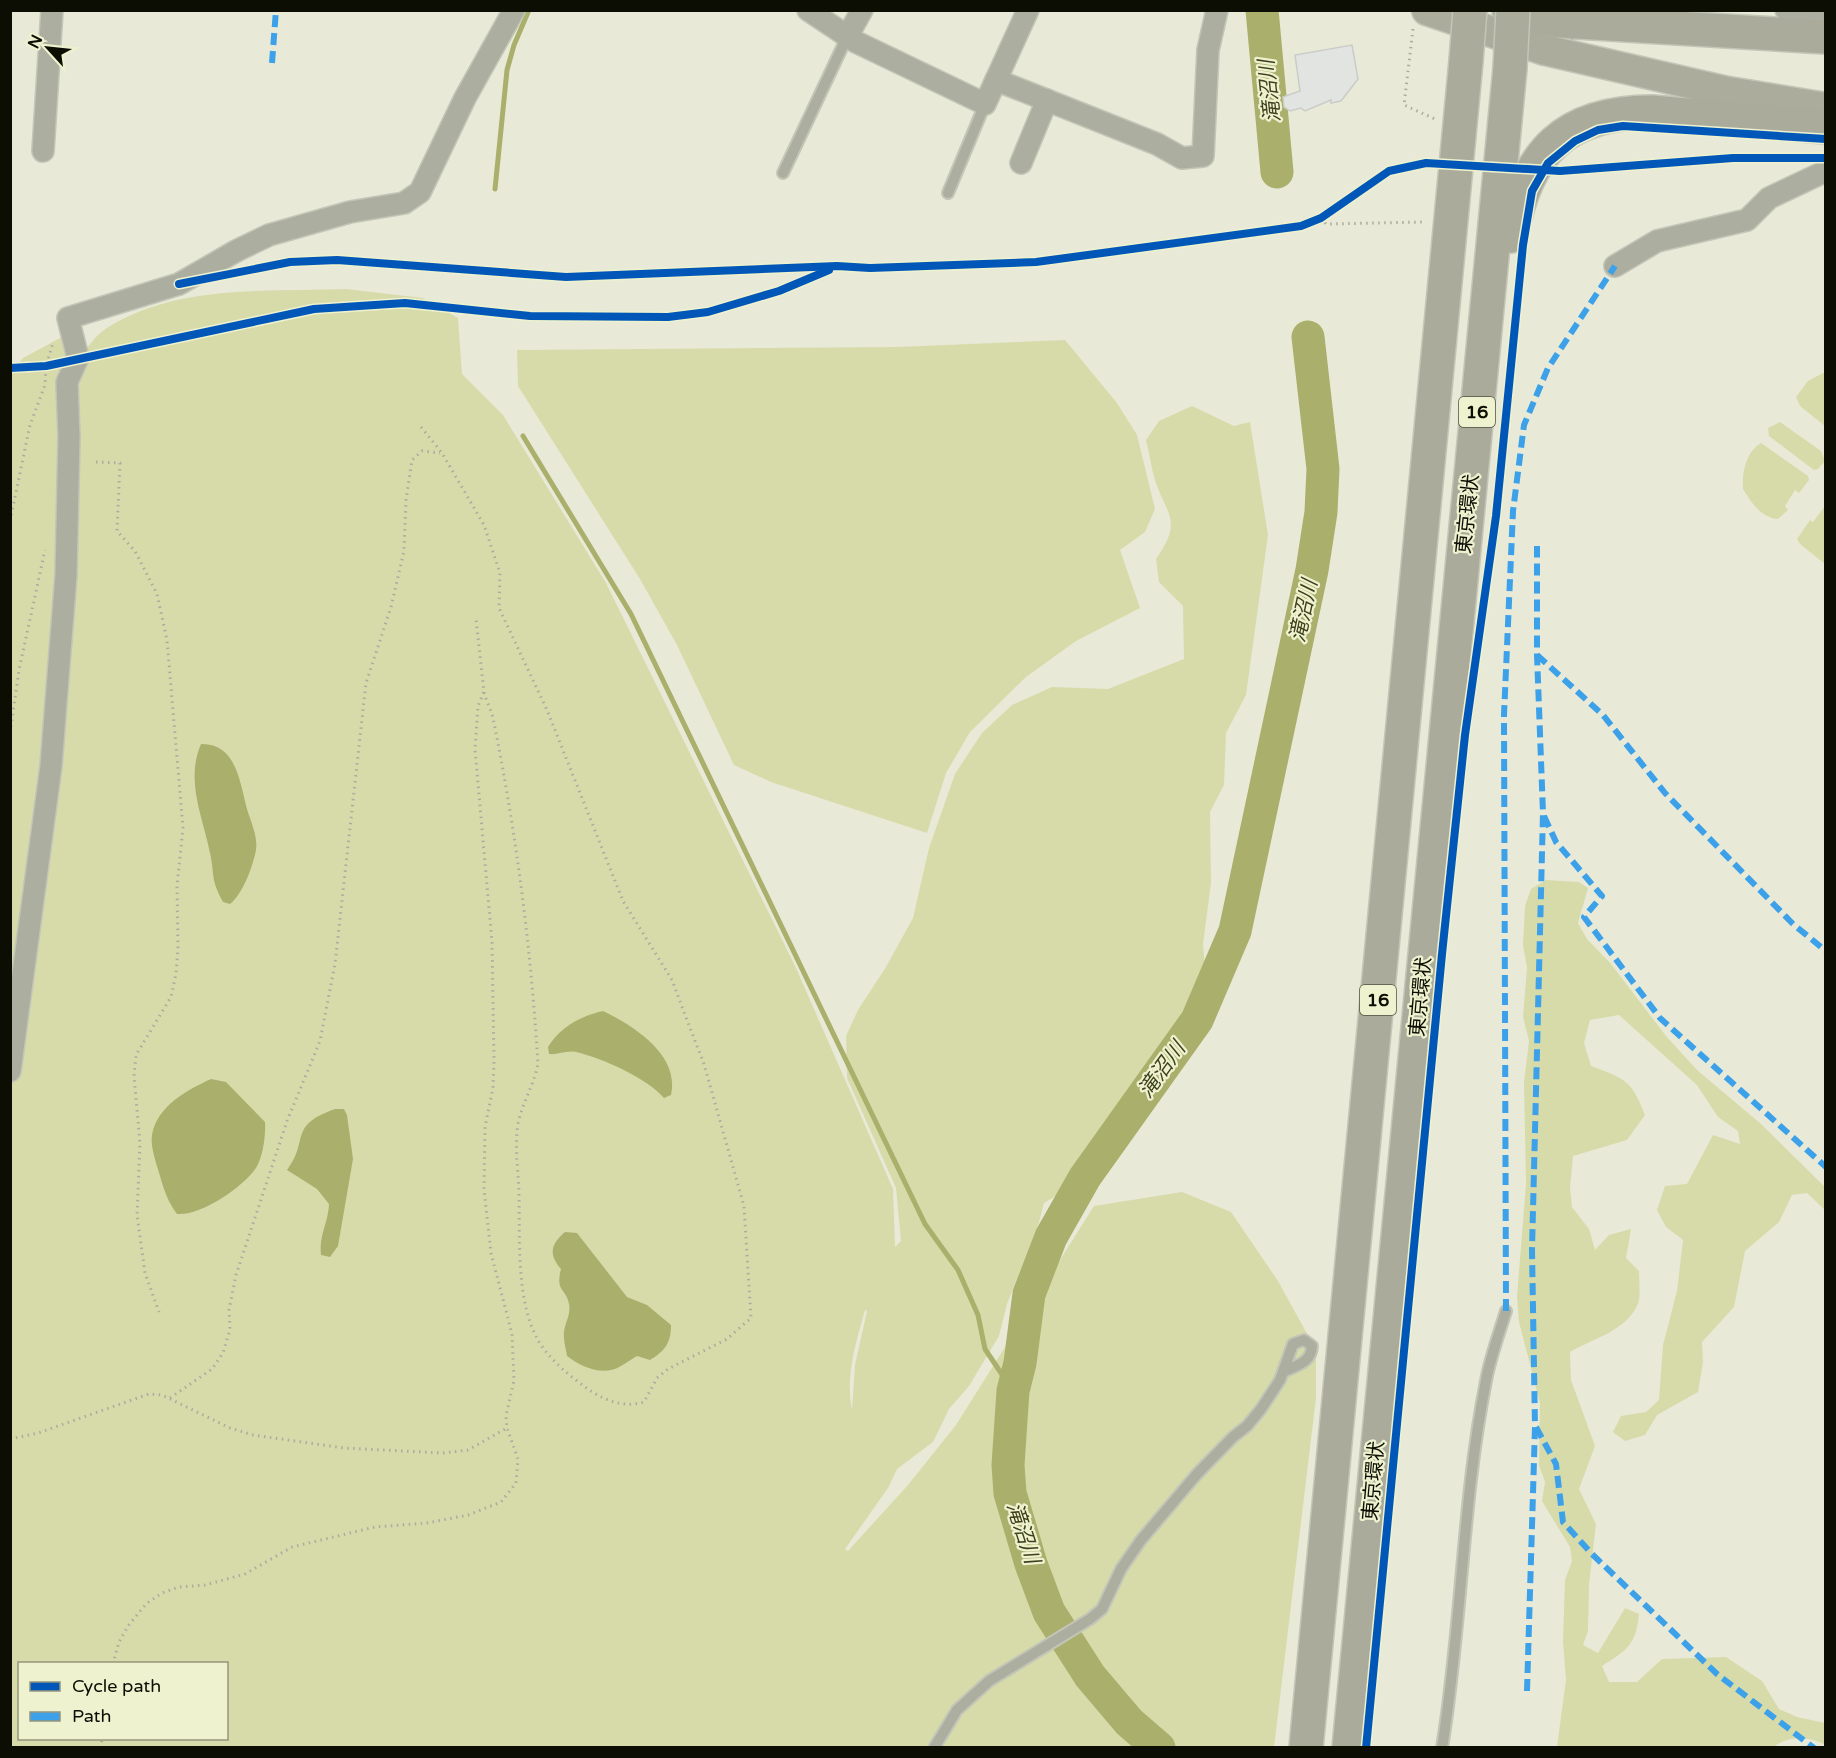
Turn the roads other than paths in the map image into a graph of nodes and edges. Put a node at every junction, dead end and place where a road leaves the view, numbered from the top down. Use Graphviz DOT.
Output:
graph roads {
  1 [pos="52,10"];
  2 [pos="514,10"];
  3 [pos="808,10"];
  4 [pos="862,10"];
  5 [pos="1028,10"];
  6 [pos="1217,10"];
  7 [pos="1452,10"];
  8 [pos="1470,10"];
  9 [pos="1786,10"];
  10 [pos="1523,12"];
  11 [pos="1426,13"];
  12 [pos="1826,13"];
  13 [pos="1724,32"];
  14 [pos="847,37"];
  15 [pos="1826,37"];
  16 [pos="1459,61"];
  17 [pos="996,80"];
  18 [pos="1047,100"];
  19 [pos="985,104"];
  20 [pos="1826,108"];
  21 [pos="1826,127"];
  22 [pos="43,151"];
  23 [pos="1021,163"];
  24 [pos="1826,171"];
  25 [pos="783,173"];
  26 [pos="948,193"];
  27 [pos="1502,246"];
  28 [pos="1615,266"];
  29 [pos="10,1071"];
  30 [pos="1506,1311"];
  31 [pos="1283,1371"];
  32 [pos="934,1748"];
  33 [pos="1306,1748"];
  34 [pos="1349,1748"];
  35 [pos="1442,1748"];
  1 -- 22 [label="street"];
  2 -- 29 [label="street"];
  3 -- 14 [label="street"];
  4 -- 14 [label="street"];
  5 -- 17 [label="street"];
  6 -- 18 [label="street"];
  7 -- 16 [label="highway"];
  8 -- 16 [label="highway, bridge"];
  9 -- 12 [label="street"];
  10 -- 13 [label="highway"];
  10 -- 27 [label="highway, bridge"];
  11 -- 13 [label="street"];
  11 -- 20 [label="street"];
  13 -- 15 [label="highway"];
  14 -- 19 [label="street"];
  14 -- 25 [label="lane"];
  16 -- 33 [label="highway, 16"];
  17 -- 18 [label="street"];
  17 -- 19 [label="street"];
  18 -- 23 [label="street"];
  19 -- 26 [label="lane"];
  21 -- 27 [label="highway"];
  24 -- 28 [label="street"];
  27 -- 34 [label="highway, 東京環状 / 16"];
  30 -- 35 [label="lane"];
  31 -- 32 [label="lane"];
}
